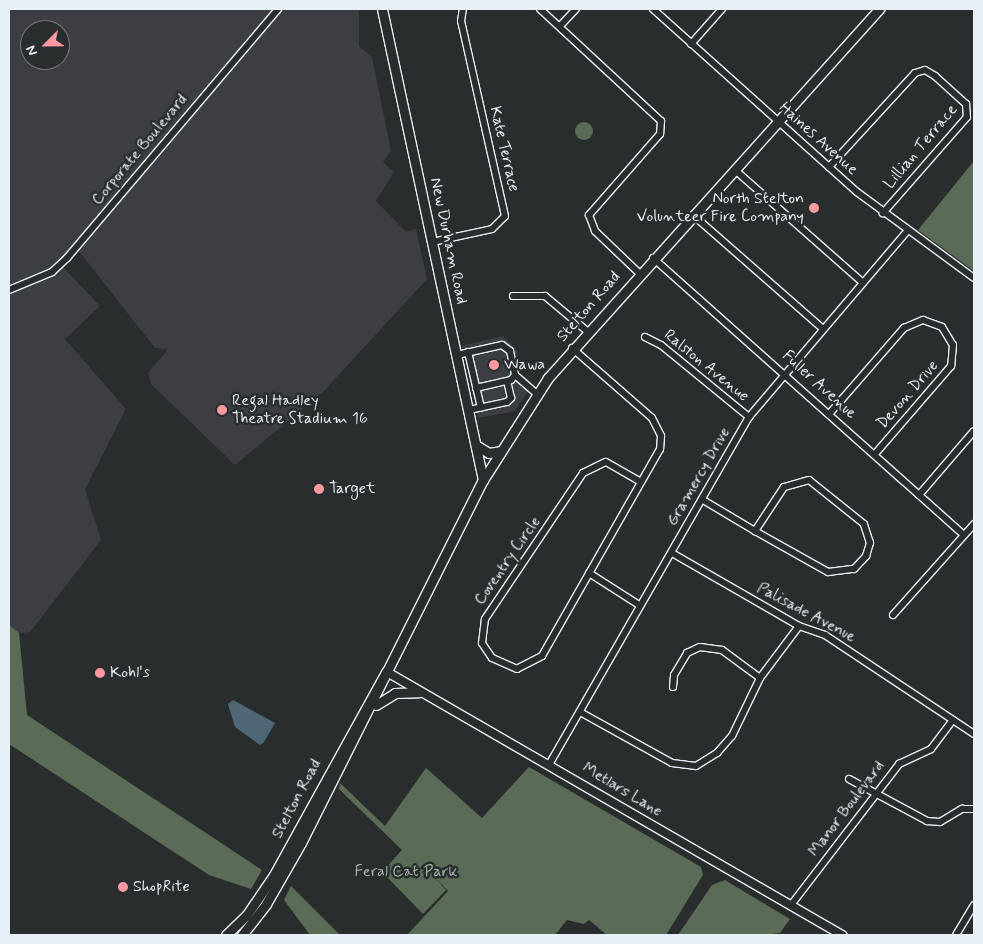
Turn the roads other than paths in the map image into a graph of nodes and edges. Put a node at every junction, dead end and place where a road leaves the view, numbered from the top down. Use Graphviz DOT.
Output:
graph roads {
  1 [pos="278,9"];
  2 [pos="382,9"];
  3 [pos="463,9"];
  4 [pos="540,9"];
  5 [pos="576,9"];
  6 [pos="653,9"];
  7 [pos="722,9"];
  8 [pos="879,9"];
  9 [pos="560,26"];
  10 [pos="691,44"];
  11 [pos="778,122"];
  12 [pos="829,167"];
  13 [pos="734,170"];
  14 [pos="882,213"];
  15 [pos="693,215"];
  16 [pos="908,230"];
  17 [pos="432,242"];
  18 [pos="653,258"];
  19 [pos="639,273"];
  20 [pos="974,278"];
  21 [pos="862,282"];
  22 [pos="9,290"];
  23 [pos="513,296"];
  24 [pos="822,328"];
  25 [pos="588,332"];
  26 [pos="645,337"];
  27 [pos="572,348"];
  28 [pos="468,352"];
  29 [pos="457,355"];
  30 [pos="785,372"];
  31 [pos="515,375"];
  32 [pos="507,381"];
  33 [pos="476,388"];
  34 [pos="537,394"];
  35 [pos="481,408"];
  36 [pos="469,410"];
  37 [pos="830,412"];
  38 [pos="749,418"];
  39 [pos="974,431"];
  40 [pos="476,445"];
  41 [pos="500,451"];
  42 [pos="875,454"];
  43 [pos="483,480"];
  44 [pos="641,482"];
  45 [pos="919,495"];
  46 [pos="703,500"];
  47 [pos="974,524"];
  48 [pos="755,531"];
  49 [pos="964,535"];
  50 [pos="672,553"];
  51 [pos="590,573"];
  52 [pos="640,605"];
  53 [pos="894,615"];
  54 [pos="799,626"];
  55 [pos="386,672"];
  56 [pos="760,678"];
  57 [pos="673,687"];
  58 [pos="419,692"];
  59 [pos="372,709"];
  60 [pos="580,712"];
  61 [pos="953,720"];
  62 [pos="974,734"];
  63 [pos="550,763"];
  64 [pos="849,780"];
  65 [pos="874,796"];
  66 [pos="974,808"];
  67 [pos="791,905"];
  68 [pos="974,906"];
  69 [pos="226,935"];
  70 [pos="242,935"];
  71 [pos="842,935"];
  72 [pos="956,935"];
  1 -- 22 [label="street, Corporate Boulevard"];
  2 -- 17 [label="main road, New Durham Road"];
  3 -- 17 [label="street, Kate Terrace"];
  4 -- 9 [label="street"];
  5 -- 9 [label="street"];
  6 -- 10 [label="street, Haines Avenue"];
  7 -- 10 [label="street"];
  8 -- 11 [label="main road, Stelton Road"];
  9 -- 19 [label="street"];
  10 -- 11 [label="street, Haines Avenue"];
  11 -- 12 [label="street, Haines Avenue"];
  11 -- 13 [label="main road, Stelton Road"];
  12 -- 14 [label="street, Haines Avenue"];
  12 -- 14 [label="street, Lillian Terrace"];
  13 -- 15 [label="main road, Stelton Road"];
  13 -- 21 [label="street"];
  14 -- 16 [label="street, Haines Avenue"];
  15 -- 18 [label="main road, Stelton Road"];
  15 -- 24 [label="street"];
  16 -- 20 [label="street, Haines Avenue"];
  16 -- 21 [label="street, Gramercy Drive"];
  17 -- 29 [label="main road, New Durham Road"];
  18 -- 19 [label="main road, Stelton Road"];
  18 -- 30 [label="street, Fuller Avenue"];
  19 -- 25 [label="main road, Stelton Road"];
  21 -- 24 [label="street, Gramercy Drive"];
  23 -- 25 [label="street"];
  24 -- 30 [label="street, Gramercy Drive"];
  25 -- 27 [label="main road, Stelton Road"];
  26 -- 38 [label="street, Ralston Avenue"];
  27 -- 34 [label="main road, Stelton Road"];
  27 -- 44 [label="street, Coventry Circle"];
  28 -- 29 [label="street"];
  28 -- 31 [label="street"];
  28 -- 33 [label="street"];
  29 -- 36 [label="main road, New Durham Road"];
  30 -- 37 [label="street, Fuller Avenue"];
  30 -- 38 [label="street, Gramercy Drive"];
  31 -- 32 [label="street"];
  31 -- 34 [label="street"];
  32 -- 33 [label="street"];
  32 -- 35 [label="street"];
  33 -- 35 [label="street"];
  34 -- 41 [label="main road, Stelton Road"];
  35 -- 36 [label="street"];
  36 -- 40 [label="main road, New Durham Road"];
  37 -- 42 [label="street, Fuller Avenue"];
  37 -- 42 [label="street, Devon Drive"];
  38 -- 46 [label="street, Gramercy Drive"];
  39 -- 45 [label="street"];
  40 -- 41 [label="main road"];
  40 -- 43 [label="main road, New Durham Road"];
  41 -- 43 [label="main road, Stelton Road"];
  42 -- 45 [label="street, Fuller Avenue"];
  43 -- 55 [label="main road, Stelton Road"];
  44 -- 51 [label="street, Coventry Circle"];
  44 -- 51 [label="street, Coventry Circle"];
  45 -- 49 [label="street, Fuller Avenue"];
  46 -- 48 [label="street"];
  46 -- 50 [label="street, Gramercy Drive"];
  47 -- 49 [label="street"];
  48 -- 48 [label="street"];
  49 -- 53 [label="street"];
  50 -- 52 [label="street, Gramercy Drive"];
  50 -- 54 [label="street, Palisade Avenue"];
  51 -- 52 [label="street"];
  52 -- 60 [label="street, Gramercy Drive"];
  54 -- 56 [label="street"];
  54 -- 61 [label="street, Palisade Avenue"];
  55 -- 58 [label="street, Metlars Lane"];
  55 -- 59 [label="main road, Stelton Road"];
  55 -- 69 [label="main road, Stelton Road"];
  56 -- 57 [label="street"];
  56 -- 60 [label="street"];
  58 -- 59 [label="main road"];
  58 -- 63 [label="street, Metlars Lane"];
  59 -- 70 [label="main road, Stelton Road"];
  60 -- 63 [label="street, Gramercy Drive"];
  61 -- 62 [label="street, Palisade Avenue"];
  61 -- 65 [label="street, Manor Boulevard"];
  63 -- 67 [label="street, Metlars Lane"];
  64 -- 65 [label="street"];
  65 -- 66 [label="street"];
  65 -- 67 [label="street, Manor Boulevard"];
  67 -- 71 [label="street, Metlars Lane"];
  68 -- 72 [label="street"];
}
